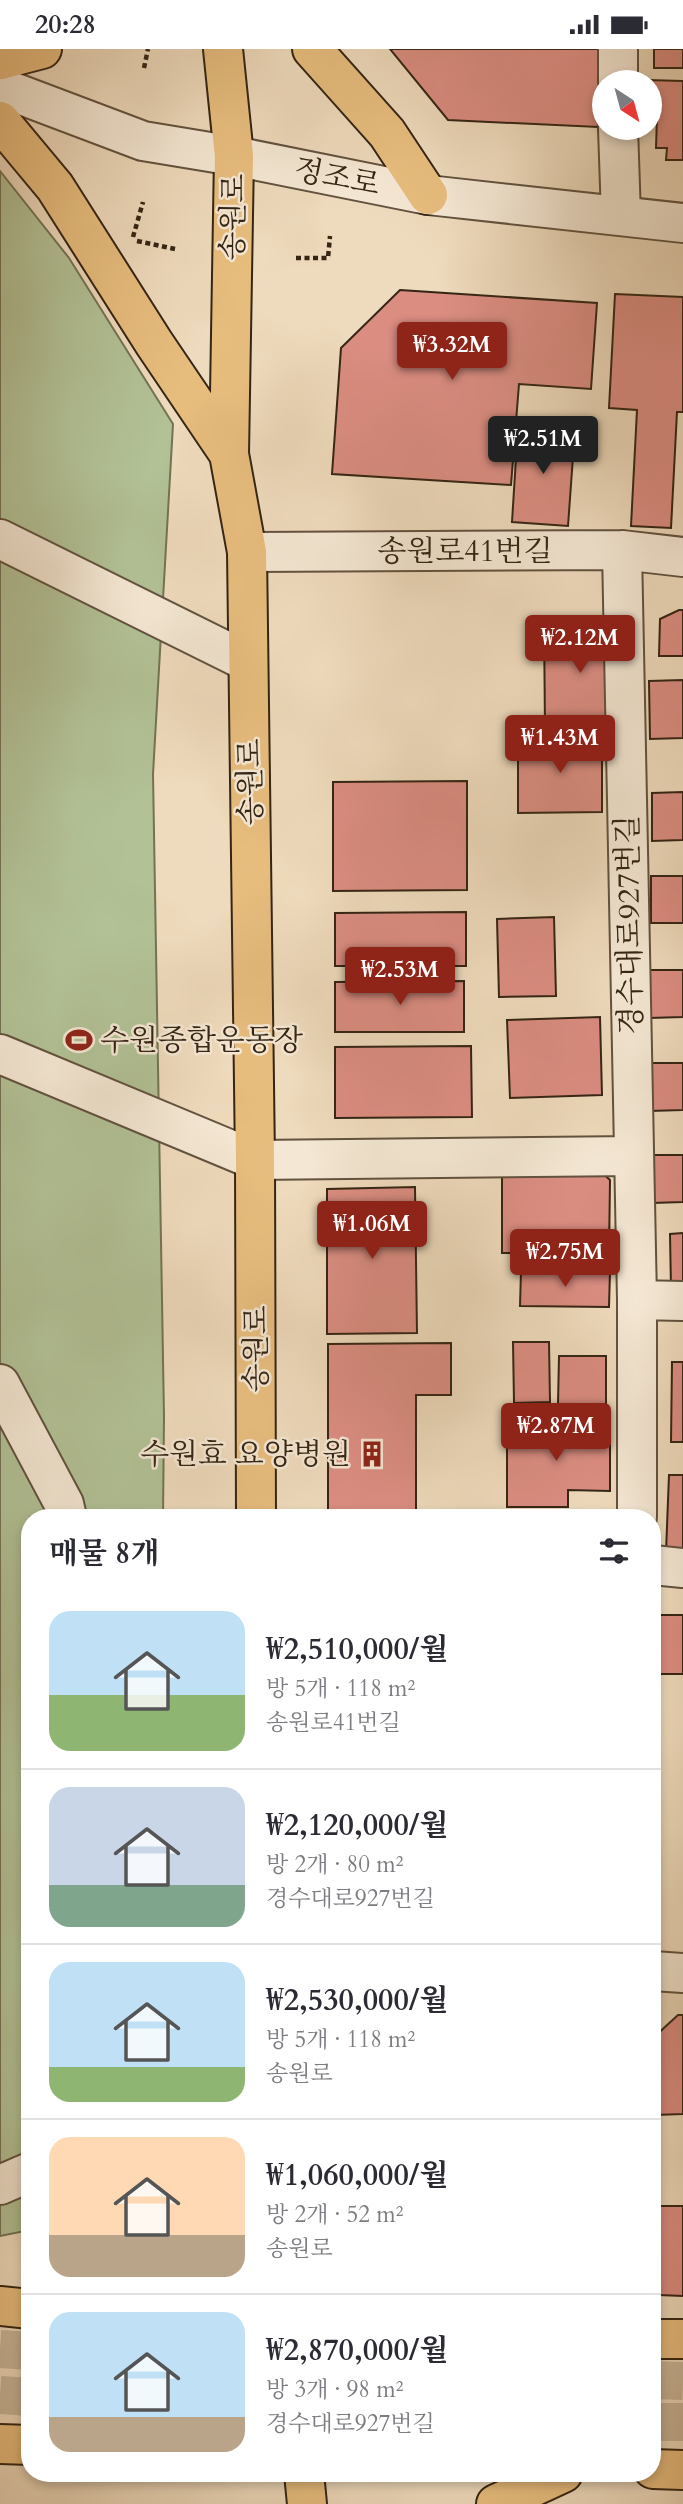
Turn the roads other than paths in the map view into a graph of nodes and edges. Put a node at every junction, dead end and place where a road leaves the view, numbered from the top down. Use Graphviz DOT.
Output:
graph roads {
  1 [pos="42,49"];
  2 [pos="223,49"];
  3 [pos="312,49"];
  4 [pos="618,49"];
  5 [pos="0,60"];
  6 [pos="618,70"];
  7 [pos="0,87"];
  8 [pos="0,121"];
  9 [pos="618,140"];
  10 [pos="234,156"];
  11 [pos="428,195"];
  12 [pos="621,216"];
  13 [pos="683,223"];
  14 [pos="229,454"];
  15 [pos="0,539"];
  16 [pos="622,550"];
  17 [pos="247,552"];
  18 [pos="683,557"];
  19 [pos="248,662"];
  20 [pos="0,1054"];
  21 [pos="634,1156"];
  22 [pos="255,1160"];
  23 [pos="636,1300"];
  24 [pos="683,1301"];
  25 [pos="0,1384"];
  26 [pos="65,1509"];
  27 [pos="256,1509"];
  28 [pos="637,1509"];
  29 [pos="661,1566"];
  30 [pos="683,1568"];
  31 [pos="661,1972"];
  32 [pos="683,1973"];
  33 [pos="21,2176"];
  34 [pos="0,2185"];
  35 [pos="0,2306"];
  36 [pos="21,2308"];
  37 [pos="661,2339"];
  38 [pos="683,2339"];
  39 [pos="0,2444"];
  40 [pos="21,2445"];
  41 [pos="661,2469"];
  42 [pos="683,2470"];
  43 [pos="305,2482"];
  44 [pos="544,2482"];
  45 [pos="307,2504"];
  46 [pos="496,2504"];
  1 -- 5 [label="main road"];
  2 -- 10 [label="main road, 송원로"];
  3 -- 11 [label="main road"];
  4 -- 6 [label="street"];
  7 -- 10 [label="street, 정조로"];
  8 -- 14 [label="main road"];
  9 -- 12 [label="street"];
  10 -- 11 [label="street, 정조로"];
  10 -- 14 [label="main road, 송원로"];
  11 -- 12 [label="street, 정조로"];
  12 -- 13 [label="street, 정조로"];
  14 -- 17 [label="main road, 송원로"];
  15 -- 19 [label="street"];
  16 -- 17 [label="street, 송원로41번길"];
  16 -- 18 [label="street, 송원로41번길"];
  16 -- 21 [label="street, 경수대로927번길"];
  17 -- 19 [label="main road, 송원로"];
  19 -- 22 [label="main road, 송원로"];
  20 -- 22 [label="street"];
  21 -- 22 [label="street"];
  21 -- 23 [label="street, 경수대로927번길"];
  22 -- 27 [label="main road, 송원로"];
  23 -- 24 [label="street"];
  23 -- 28 [label="street, 경수대로927번길"];
  25 -- 26 [label="street"];
  29 -- 30 [label="street"];
  31 -- 32 [label="street"];
  33 -- 34 [label="street"];
  35 -- 36 [label="main road"];
  37 -- 38 [label="main road"];
  39 -- 40 [label="main road"];
  41 -- 42 [label="main road"];
  43 -- 45 [label="main road"];
  44 -- 46 [label="main road"];
}
